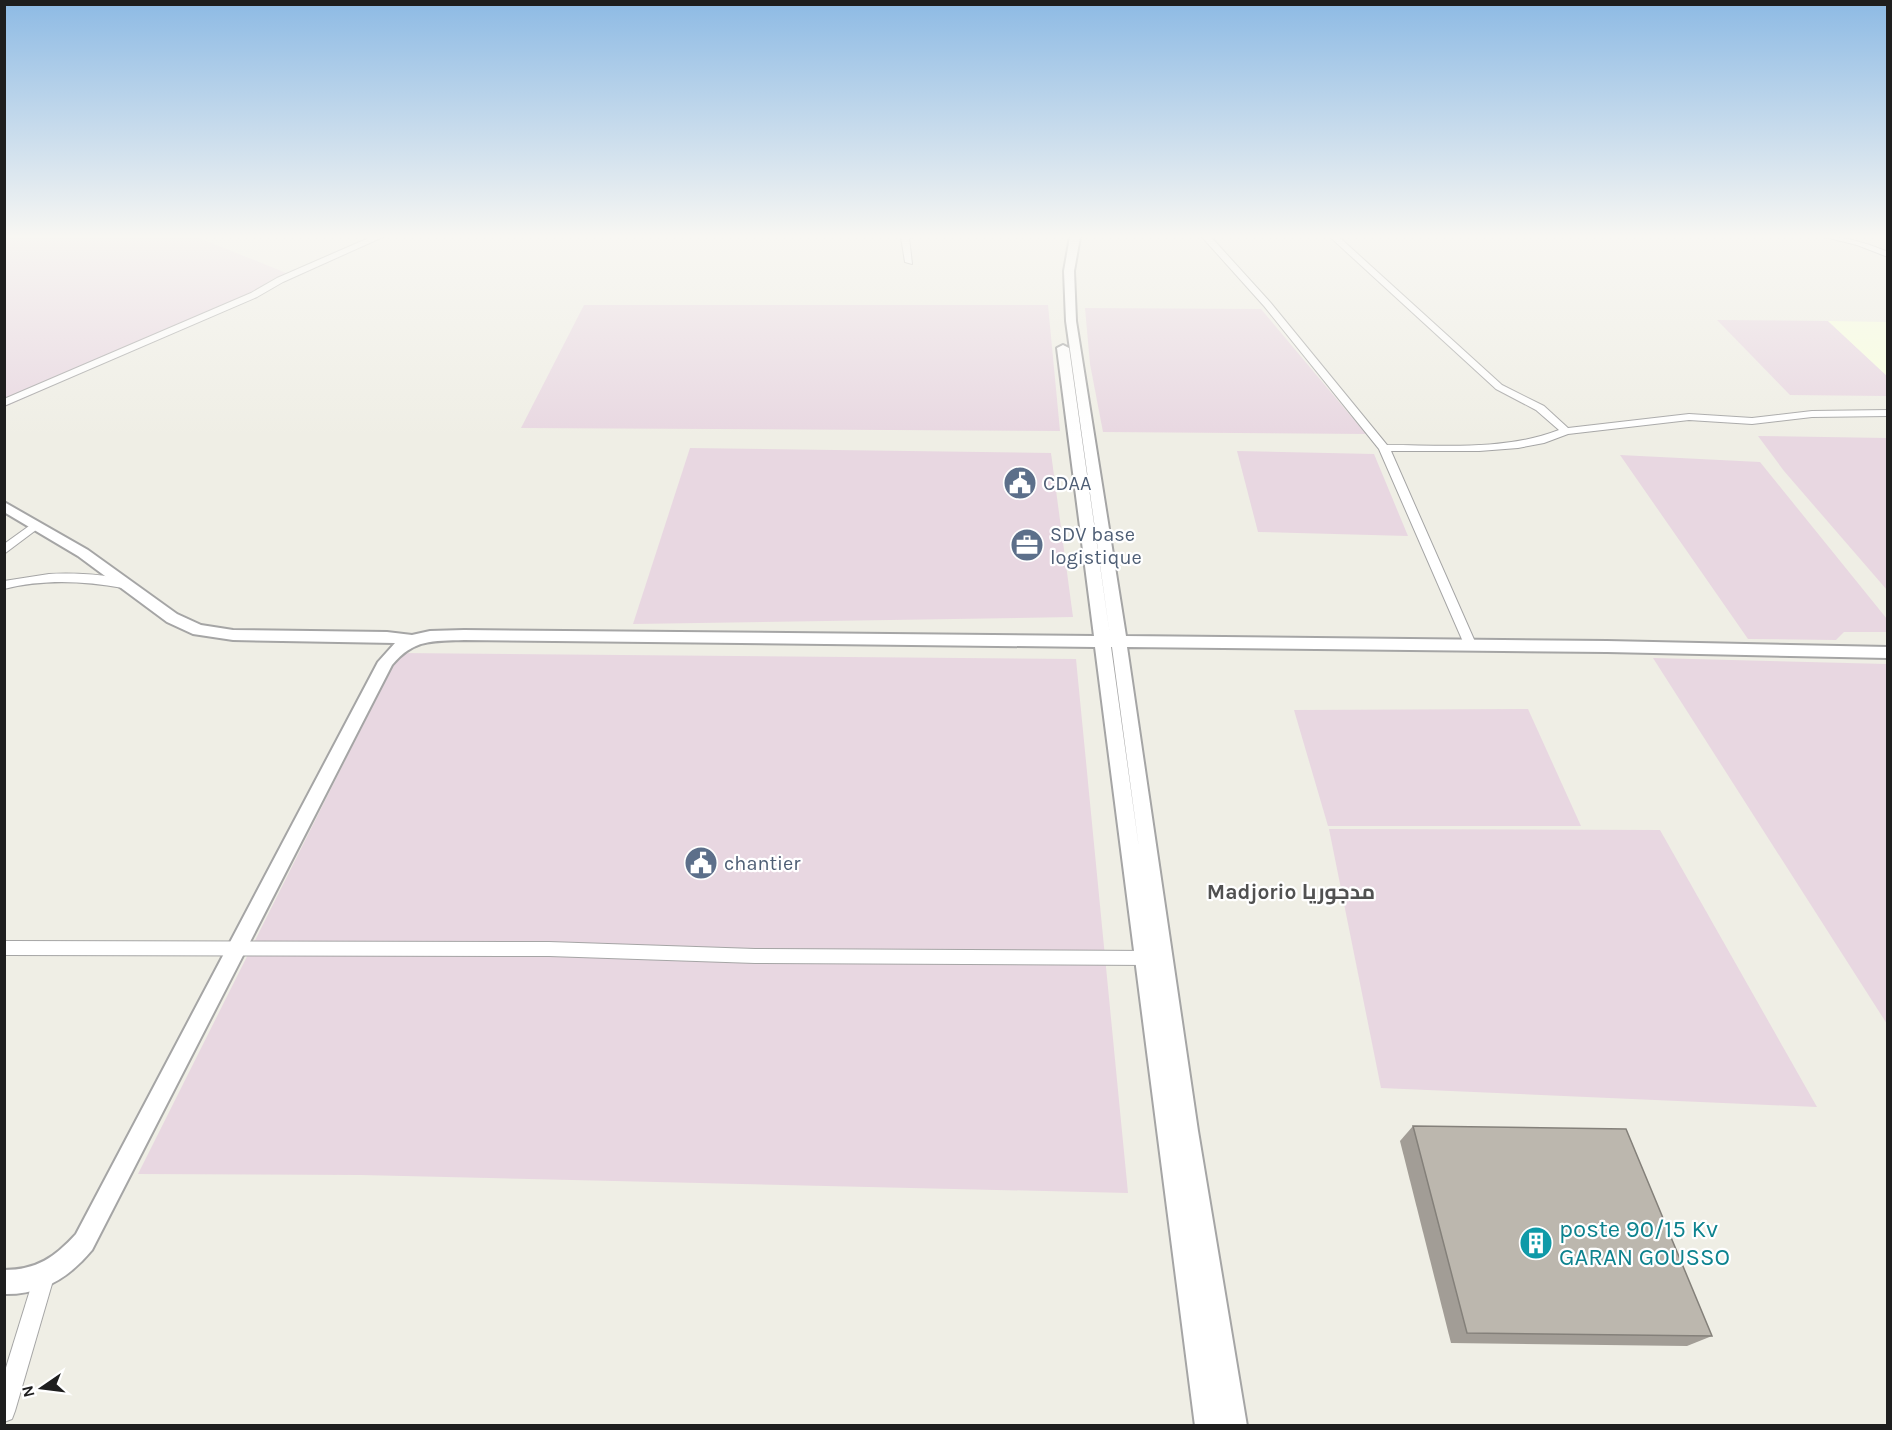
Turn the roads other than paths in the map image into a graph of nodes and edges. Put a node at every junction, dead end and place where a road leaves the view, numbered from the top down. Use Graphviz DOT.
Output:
graph roads {
  1 [pos="234,304"];
  2 [pos="1059,304"];
  3 [pos="1070,304"];
  4 [pos="1267,304"];
  5 [pos="1407,304"];
  6 [pos="4,403"];
  7 [pos="1887,414"];
  8 [pos="1566,431"];
  9 [pos="1384,448"];
  10 [pos="4,506"];
  11 [pos="36,525"];
  12 [pos="4,550"];
  13 [pos="123,584"];
  14 [pos="4,585"];
  15 [pos="411,640"];
  16 [pos="1110,640"];
  17 [pos="1470,644"];
  18 [pos="1887,653"];
  19 [pos="238,947"];
  20 [pos="4,948"];
  21 [pos="1145,958"];
  22 [pos="1164,958"];
  23 [pos="44,1277"];
  24 [pos="4,1282"];
  25 [pos="4,1411"];
  26 [pos="1208,1425"];
  27 [pos="1234,1425"];
  1 -- 6 [label="street"];
  2 -- 16 [label="street"];
  3 -- 16 [label="street"];
  4 -- 9 [label="street"];
  5 -- 8 [label="street"];
  7 -- 8 [label="street"];
  8 -- 9 [label="street"];
  9 -- 17 [label="street"];
  10 -- 11 [label="street"];
  11 -- 12 [label="street"];
  11 -- 13 [label="street"];
  13 -- 14 [label="street"];
  13 -- 15 [label="street"];
  15 -- 16 [label="street"];
  15 -- 19 [label="street"];
  16 -- 17 [label="street"];
  16 -- 21 [label="street"];
  16 -- 22 [label="street"];
  17 -- 18 [label="street"];
  19 -- 20 [label="street"];
  19 -- 21 [label="street"];
  19 -- 23 [label="street"];
  21 -- 22 [label="street"];
  21 -- 26 [label="street"];
  22 -- 27 [label="street"];
  23 -- 24 [label="street"];
  23 -- 25 [label="street"];
}
